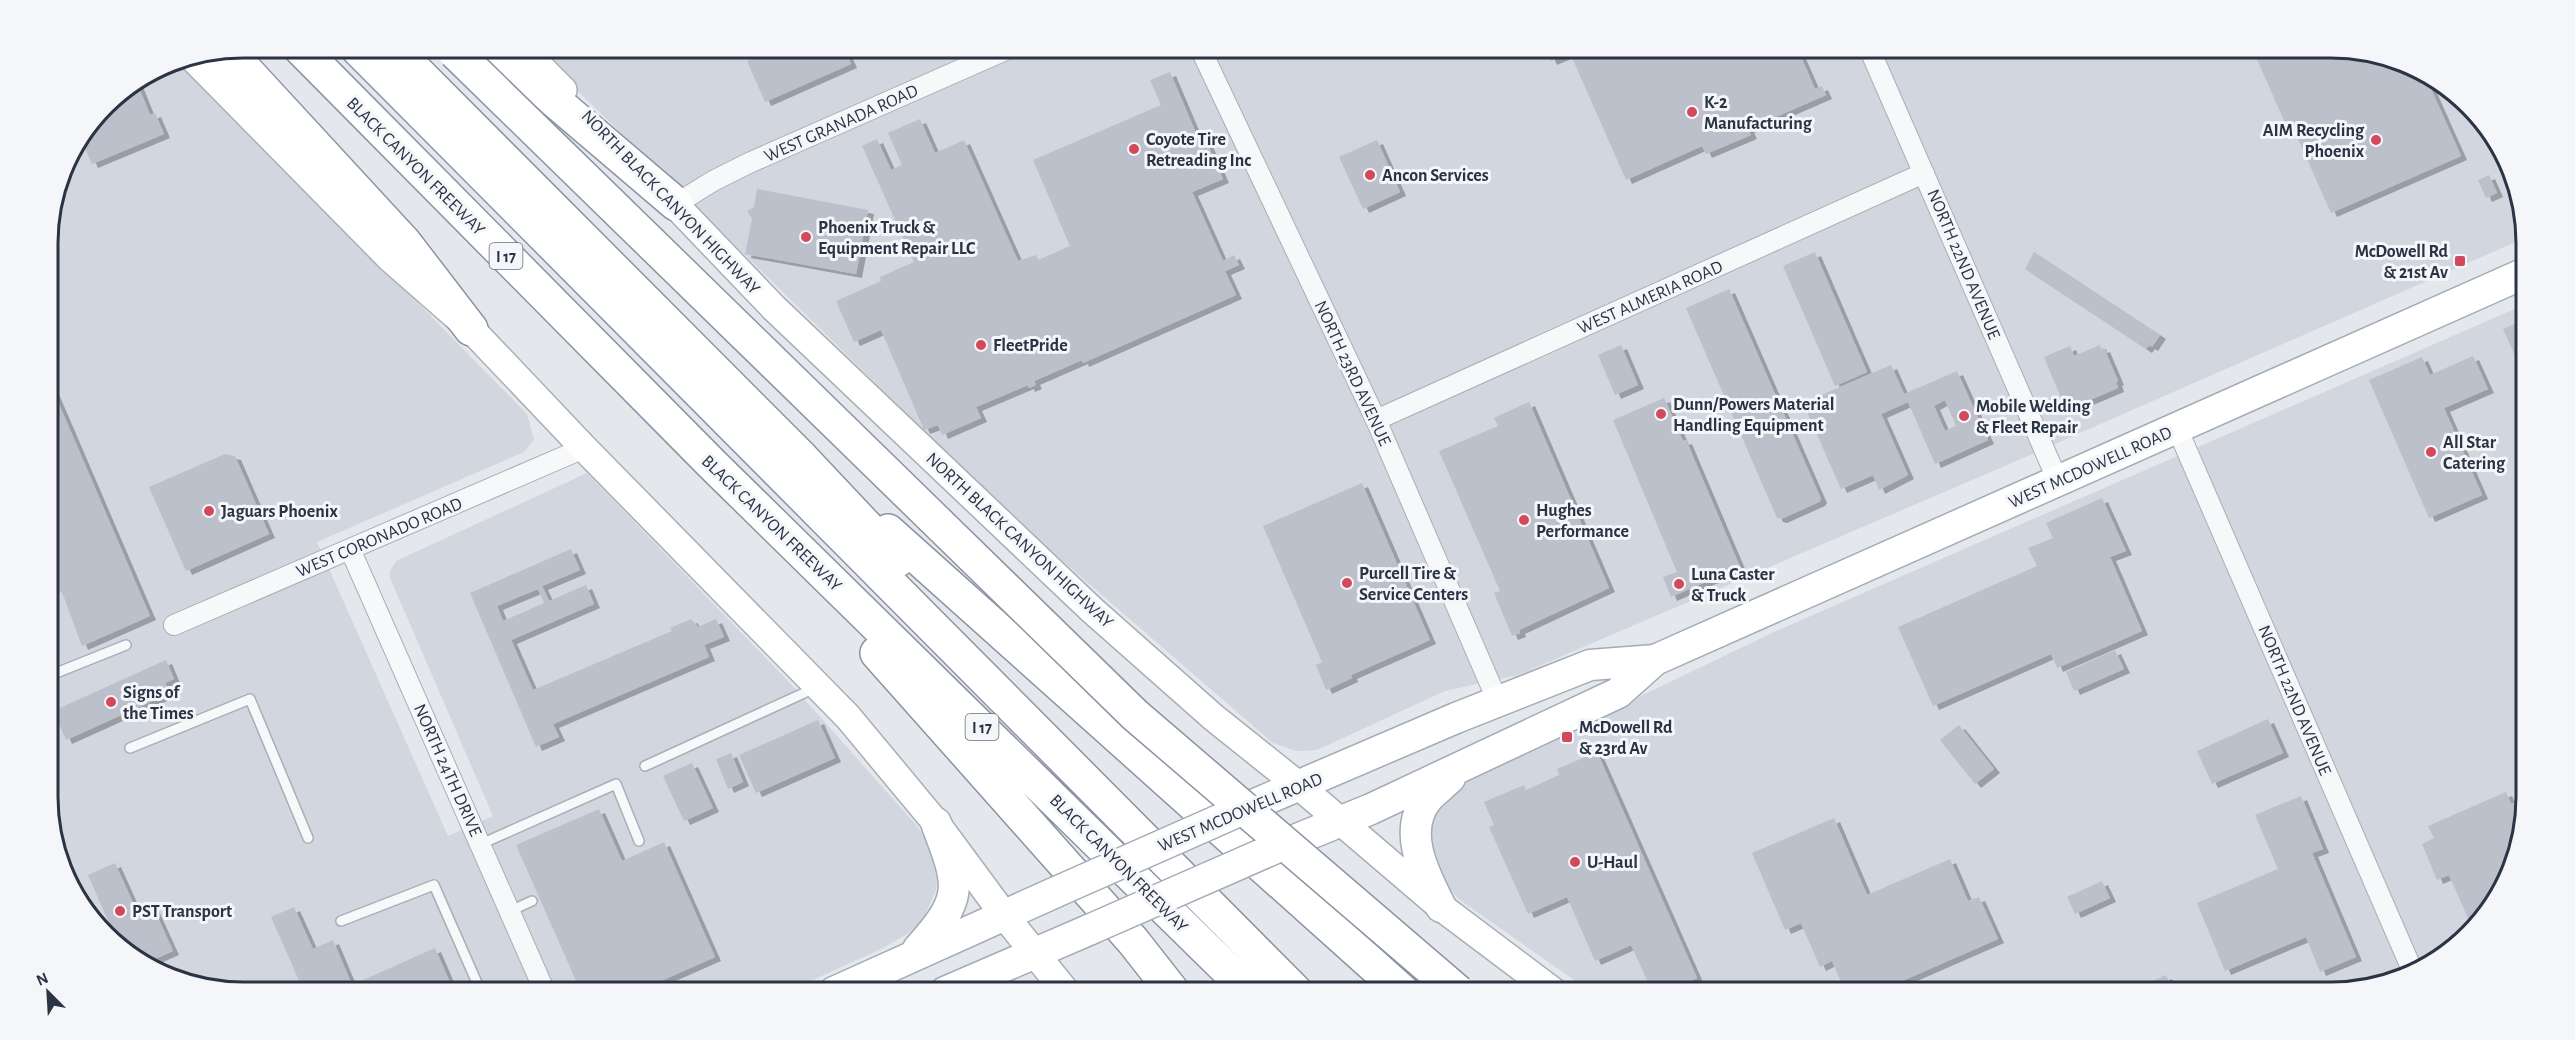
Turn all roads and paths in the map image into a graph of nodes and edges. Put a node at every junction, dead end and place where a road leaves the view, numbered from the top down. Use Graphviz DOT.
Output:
graph roads {
  1 [pos="310,58"];
  2 [pos="367,58"];
  3 [pos="403,58"];
  4 [pos="461,58"];
  5 [pos="505,58"];
  6 [pos="531,58"];
  7 [pos="987,58"];
  8 [pos="1205,58"];
  9 [pos="1873,58"];
  10 [pos="235,59"];
  11 [pos="199,64"];
  12 [pos="1924,173"];
  13 [pos="676,204"];
  14 [pos="2516,277"];
  15 [pos="471,328"];
  16 [pos="1376,420"];
  17 [pos="2176,428"];
  18 [pos="584,448"];
  19 [pos="802,458"];
  20 [pos="712,464"];
  21 [pos="2058,481"];
  22 [pos="350,549"];
  23 [pos="174,625"];
  24 [pos="126,645"];
  25 [pos="1655,660"];
  26 [pos="58,672"];
  27 [pos="819,687"];
  28 [pos="1498,702"];
  29 [pos="130,748"];
  30 [pos="645,766"];
  31 [pos="1462,766"];
  32 [pos="1298,785"];
  33 [pos="1341,822"];
  34 [pos="936,823"];
  35 [pos="308,838"];
  36 [pos="639,841"];
  37 [pos="481,844"];
  38 [pos="532,901"];
  39 [pos="1442,907"];
  40 [pos="510,911"];
  41 [pos="1004,915"];
  42 [pos="341,921"];
  43 [pos="1034,953"];
  44 [pos="910,957"];
  45 [pos="2409,964"];
  46 [pos="1307,981"];
  47 [pos="1391,981"];
  48 [pos="1446,981"];
  49 [pos="1540,981"];
  50 [pos="477,982"];
  51 [pos="541,982"];
  52 [pos="856,982"];
  53 [pos="969,982"];
  54 [pos="1057,982"];
  55 [pos="1165,982"];
  56 [pos="1239,982"];
  57 [pos="1286,982"];
  1 -- 20 [label="highway, BLACK CANYON FREEWAY / I 17"];
  2 -- 57 [label="highway"];
  3 -- 19 [label="highway"];
  4 -- 48 [label="highway, bridge"];
  5 -- 13 [label="highway"];
  6 -- 13 [label="main road, NORTH BLACK CANYON HIGHWAY"];
  7 -- 13 [label="street, WEST GRANADA ROAD"];
  8 -- 16 [label="street, NORTH 23RD AVENUE"];
  9 -- 12 [label="street, NORTH 22ND AVENUE"];
  10 -- 15 [label="highway"];
  11 -- 15 [label="main road"];
  12 -- 16 [label="street, WEST ALMERIA ROAD"];
  12 -- 21 [label="street, NORTH 22ND AVENUE"];
  13 -- 32 [label="main road, NORTH BLACK CANYON HIGHWAY"];
  14 -- 17 [label="main road, WEST MCDOWELL ROAD"];
  15 -- 18 [label="main road"];
  16 -- 28 [label="street, NORTH 23RD AVENUE"];
  17 -- 21 [label="main road, WEST MCDOWELL ROAD"];
  17 -- 45 [label="street, NORTH 22ND AVENUE"];
  18 -- 22 [label="street, WEST CORONADO ROAD"];
  18 -- 27 [label="main road"];
  19 -- 46 [label="highway"];
  19 -- 47 [label="highway"];
  20 -- 55 [label="highway"];
  20 -- 56 [label="highway, BLACK CANYON FREEWAY / I 17"];
  21 -- 25 [label="main road, WEST MCDOWELL ROAD"];
  22 -- 23 [label="street, WEST CORONADO ROAD"];
  22 -- 37 [label="street, NORTH 24TH DRIVE"];
  24 -- 26 [label="lane"];
  25 -- 28 [label="main road, WEST MCDOWELL ROAD"];
  25 -- 31 [label="main road, WEST MCDOWELL ROAD"];
  27 -- 30 [label="lane"];
  27 -- 34 [label="main road"];
  28 -- 32 [label="main road, WEST MCDOWELL ROAD"];
  29 -- 35 [label="lane"];
  31 -- 33 [label="main road, WEST MCDOWELL ROAD"];
  31 -- 39 [label="main road"];
  32 -- 33 [label="main road, NORTH BLACK CANYON HIGHWAY"];
  32 -- 41 [label="main road, WEST MCDOWELL ROAD, bridge"];
  33 -- 39 [label="main road, NORTH BLACK CANYON HIGHWAY"];
  33 -- 43 [label="main road, WEST MCDOWELL ROAD, bridge"];
  34 -- 41 [label="main road"];
  34 -- 44 [label="main road"];
  36 -- 37 [label="lane"];
  37 -- 40 [label="street, NORTH 24TH DRIVE"];
  38 -- 40 [label="lane"];
  39 -- 49 [label="main road, NORTH BLACK CANYON HIGHWAY"];
  40 -- 51 [label="street, NORTH 24TH DRIVE"];
  41 -- 43 [label="main road"];
  41 -- 44 [label="main road, WEST MCDOWELL ROAD"];
  42 -- 50 [label="lane"];
  43 -- 53 [label="main road, WEST MCDOWELL ROAD"];
  43 -- 54 [label="main road"];
  44 -- 52 [label="main road, WEST MCDOWELL ROAD"];
}
